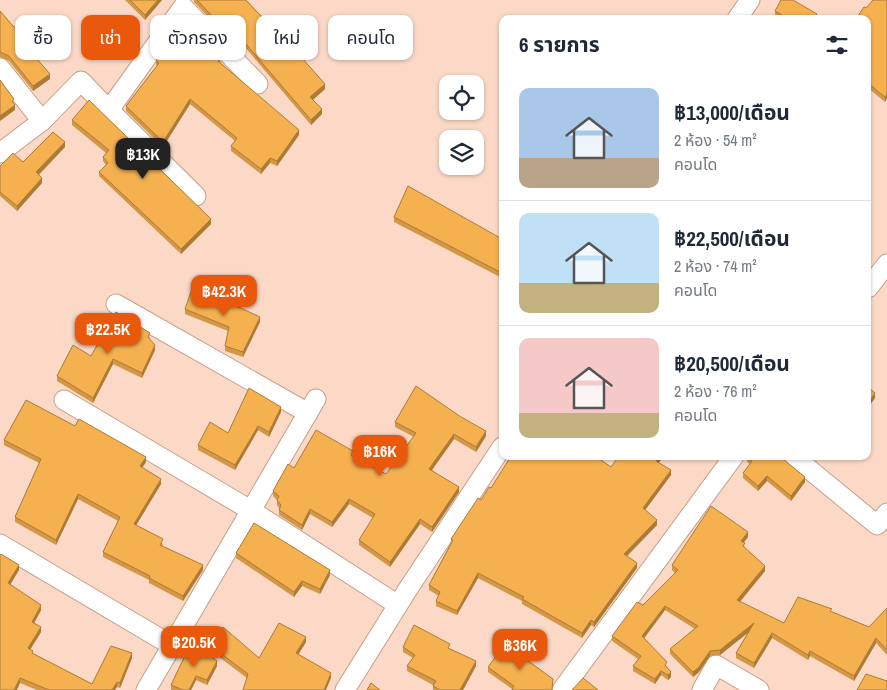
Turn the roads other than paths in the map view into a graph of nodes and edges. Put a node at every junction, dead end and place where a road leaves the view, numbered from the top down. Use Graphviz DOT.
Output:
graph roads {
  1 [pos="750,0"];
  2 [pos="740,15"];
  3 [pos="0,68"];
  4 [pos="258,84"];
  5 [pos="108,110"];
  6 [pos="42,121"];
  7 [pos="0,153"];
  8 [pos="196,196"];
  9 [pos="887,264"];
  10 [pos="871,284"];
  11 [pos="116,304"];
  12 [pos="64,400"];
  13 [pos="499,452"];
  14 [pos="731,460"];
  15 [pos="798,460"];
  16 [pos="252,511"];
  17 [pos="887,513"];
  18 [pos="0,544"];
  19 [pos="398,605"];
  20 [pos="171,646"];
  21 [pos="146,690"];
  22 [pos="345,690"];
  23 [pos="562,690"];
  24 [pos="702,690"];
  25 [pos="759,690"];
  1 -- 2 [label="street"];
  3 -- 6 [label="street"];
  4 -- 5 [label="street"];
  5 -- 6 [label="street"];
  5 -- 8 [label="street"];
  6 -- 7 [label="street"];
  9 -- 10 [label="street"];
  11 -- 16 [label="street"];
  12 -- 16 [label="street"];
  13 -- 19 [label="street"];
  14 -- 23 [label="street"];
  15 -- 17 [label="street"];
  16 -- 19 [label="street"];
  16 -- 20 [label="street"];
  18 -- 20 [label="street"];
  19 -- 22 [label="street"];
  20 -- 21 [label="street"];
  24 -- 25 [label="street"];
}
